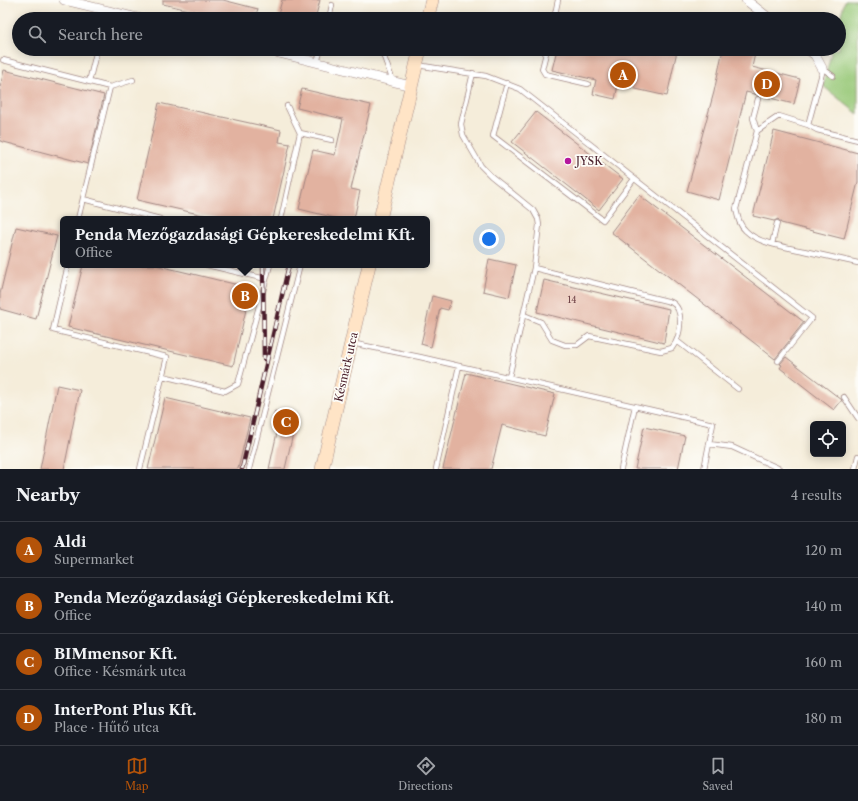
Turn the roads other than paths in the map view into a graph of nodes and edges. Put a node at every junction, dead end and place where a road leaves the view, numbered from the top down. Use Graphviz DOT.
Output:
graph roads {
  1 [pos="64,0"];
  2 [pos="432,0"];
  3 [pos="558,0"];
  4 [pos="746,0"];
  5 [pos="332,5"];
  6 [pos="98,12"];
  7 [pos="330,12"];
  8 [pos="429,12"];
  9 [pos="555,12"];
  10 [pos="761,12"];
  11 [pos="96,56"];
  12 [pos="292,56"];
  13 [pos="319,56"];
  14 [pos="384,56"];
  15 [pos="418,56"];
  16 [pos="545,56"];
  17 [pos="816,56"];
  18 [pos="3,60"];
  19 [pos="317,62"];
  20 [pos="416,65"];
  21 [pos="822,68"];
  22 [pos="473,73"];
  23 [pos="833,76"];
  24 [pos="133,80"];
  25 [pos="89,82"];
  26 [pos="394,82"];
  27 [pos="507,83"];
  28 [pos="588,84"];
  29 [pos="411,86"];
  30 [pos="110,88"];
  31 [pos="758,99"];
  32 [pos="288,106"];
  33 [pos="808,125"];
  34 [pos="757,131"];
  35 [pos="300,133"];
  36 [pos="332,140"];
  37 [pos="858,140"];
  38 [pos="634,179"];
  39 [pos="83,199"];
  40 [pos="79,216"];
  41 [pos="148,216"];
  42 [pos="282,216"];
  43 [pos="381,216"];
  44 [pos="777,223"];
  45 [pos="772,244"];
  46 [pos="858,263"];
  47 [pos="67,268"];
  48 [pos="220,268"];
  49 [pos="269,268"];
  50 [pos="299,268"];
  51 [pos="368,268"];
  52 [pos="534,268"];
  53 [pos="266,279"];
  54 [pos="524,315"];
  55 [pos="677,341"];
  56 [pos="351,343"];
  57 [pos="778,361"];
  58 [pos="459,366"];
  59 [pos="163,376"];
  60 [pos="509,377"];
  61 [pos="738,389"];
  62 [pos="844,397"];
  63 [pos="635,406"];
  64 [pos="858,418"];
  65 [pos="709,444"];
  66 [pos="858,456"];
  67 [pos="140,469"];
  68 [pos="250,469"];
  69 [pos="322,469"];
  70 [pos="436,469"];
  71 [pos="621,469"];
  72 [pos="704,469"];
  73 [pos="780,469"];
  74 [pos="854,469"];
  1 -- 6 [label="street"];
  2 -- 8 [label="street"];
  3 -- 9 [label="lane"];
  4 -- 10 [label="street"];
  5 -- 7 [label="lane"];
  11 -- 25 [label="lane"];
  12 -- 19 [label="street"];
  13 -- 19 [label="lane"];
  14 -- 26 [label="lane"];
  15 -- 20 [label="street"];
  16 -- 28 [label="lane"];
  17 -- 21 [label="street"];
  18 -- 25 [label="lane"];
  19 -- 26 [label="street"];
  20 -- 22 [label="lane"];
  20 -- 29 [label="street"];
  21 -- 23 [label="lane"];
  21 -- 33 [label="lane"];
  22 -- 27 [label="lane"];
  22 -- 52 [label="lane"];
  24 -- 30 [label="lane"];
  25 -- 30 [label="lane"];
  26 -- 29 [label="street"];
  27 -- 38 [label="lane"];
  27 -- 38 [label="lane"];
  29 -- 43 [label="street"];
  30 -- 39 [label="lane"];
  31 -- 34 [label="lane"];
  32 -- 35 [label="lane"];
  33 -- 34 [label="lane"];
  33 -- 37 [label="lane"];
  34 -- 45 [label="lane"];
  35 -- 36 [label="lane"];
  35 -- 42 [label="lane"];
  38 -- 57 [label="lane"];
  39 -- 40 [label="lane"];
  39 -- 41 [label="lane"];
  44 -- 45 [label="lane"];
  45 -- 46 [label="lane"];
  47 -- 59 [label="lane"];
  48 -- 53 [label="lane"];
  49 -- 53 [label="lane"];
  50 -- 68 [label="lane"];
  51 -- 56 [label="street, Késmárk utca"];
  52 -- 54 [label="lane"];
  52 -- 55 [label="lane"];
  53 -- 59 [label="lane"];
  54 -- 55 [label="lane"];
  54 -- 60 [label="lane"];
  55 -- 61 [label="lane"];
  56 -- 58 [label="lane"];
  56 -- 69 [label="street, Késmárk utca"];
  58 -- 60 [label="lane"];
  58 -- 70 [label="lane"];
  59 -- 67 [label="lane"];
  60 -- 63 [label="lane"];
  62 -- 64 [label="lane"];
  63 -- 65 [label="lane"];
  63 -- 71 [label="lane"];
  65 -- 72 [label="lane"];
  65 -- 73 [label="lane"];
  66 -- 74 [label="lane"];
}
